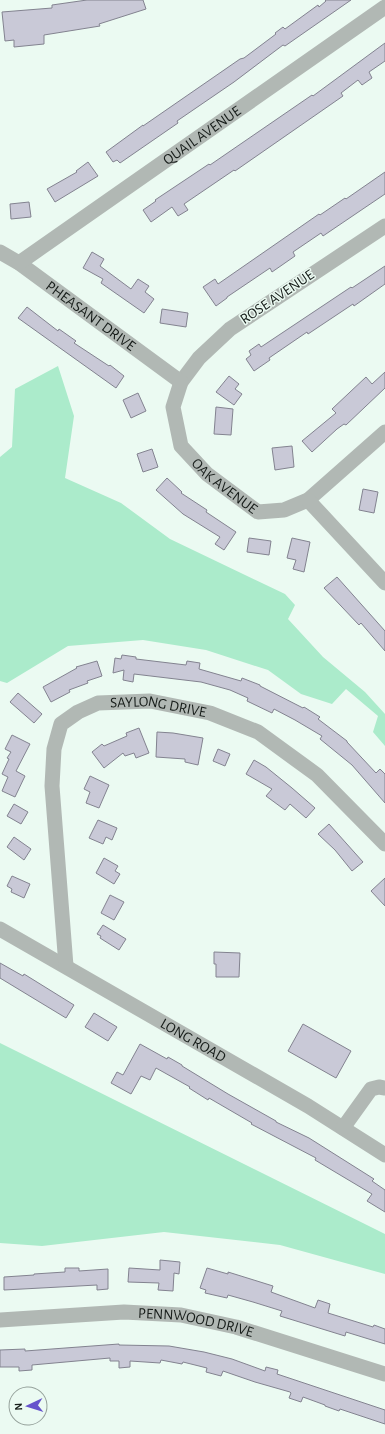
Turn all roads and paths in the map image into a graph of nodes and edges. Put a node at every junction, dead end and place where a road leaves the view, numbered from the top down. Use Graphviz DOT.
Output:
graph roads {
  1 [pos="385,8"];
  2 [pos="385,226"];
  3 [pos="0,252"];
  4 [pos="19,263"];
  5 [pos="180,382"];
  6 [pos="385,432"];
  7 [pos="308,500"];
  8 [pos="385,583"];
  9 [pos="385,844"];
  10 [pos="0,929"];
  11 [pos="66,966"];
  12 [pos="385,1088"];
  13 [pos="343,1128"];
  14 [pos="385,1154"];
  15 [pos="0,1320"];
  16 [pos="385,1374"];
  1 -- 4 [label="street, QUAIL AVENUE"];
  2 -- 5 [label="street, ROSE AVENUE"];
  3 -- 4 [label="street, PHEASANT DRIVE"];
  4 -- 5 [label="street, PHEASANT DRIVE"];
  5 -- 7 [label="street, OAK AVENUE"];
  6 -- 7 [label="street, OAK AVENUE"];
  7 -- 8 [label="street"];
  9 -- 11 [label="street, SAYLONG DRIVE"];
  10 -- 11 [label="street, LONG ROAD"];
  11 -- 13 [label="street, LONG ROAD"];
  12 -- 13 [label="street"];
  13 -- 14 [label="street, LONG ROAD"];
  15 -- 16 [label="street, PENNWOOD DRIVE"];
}
